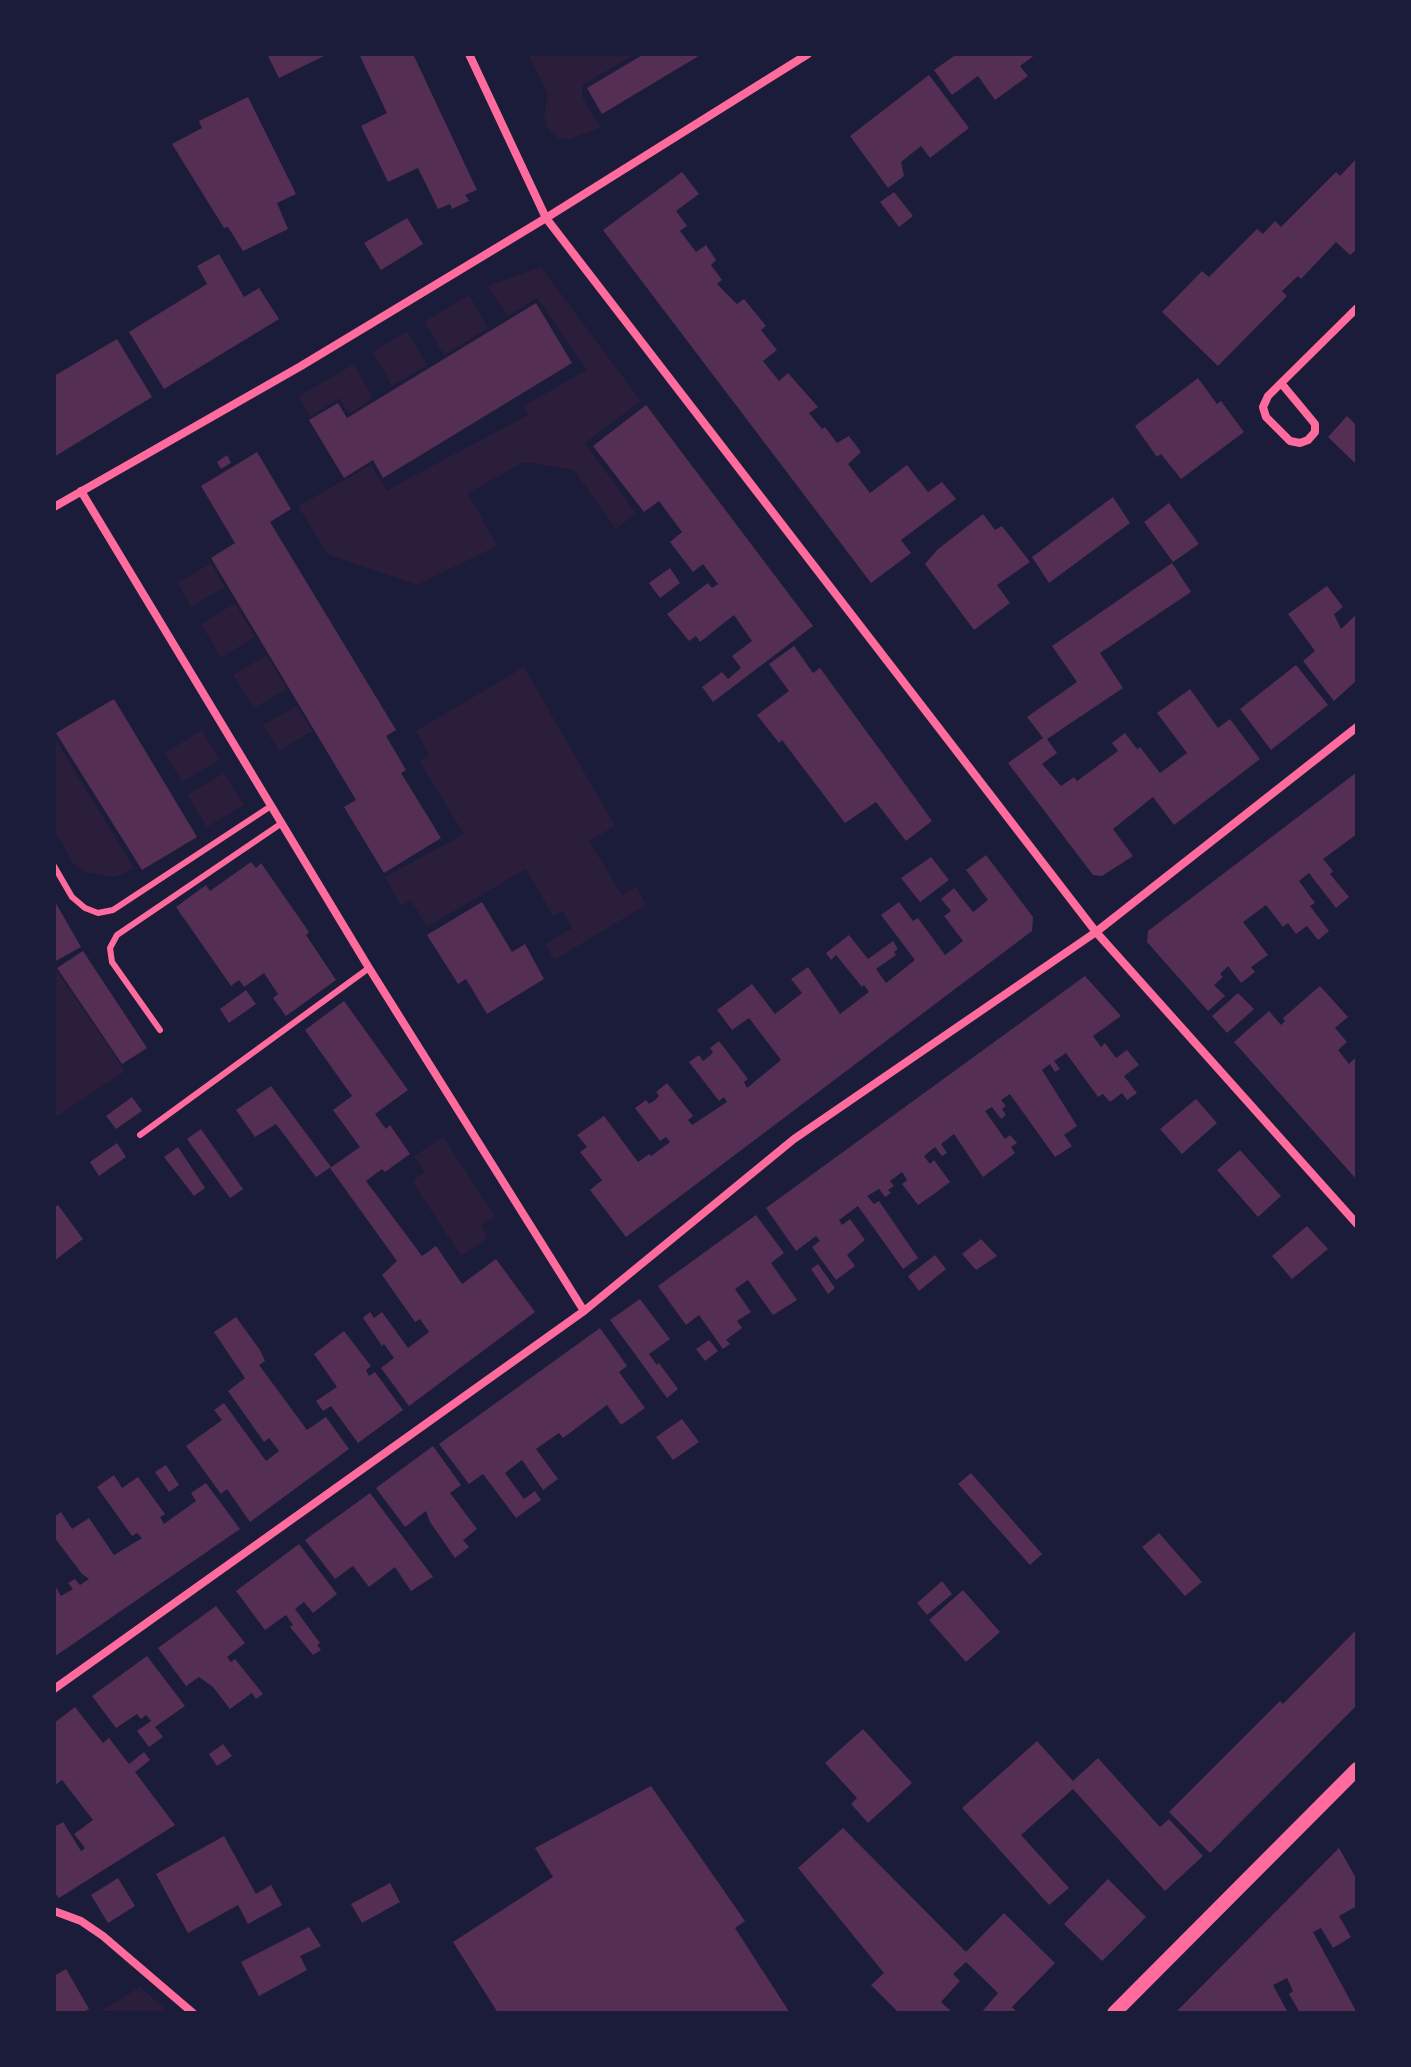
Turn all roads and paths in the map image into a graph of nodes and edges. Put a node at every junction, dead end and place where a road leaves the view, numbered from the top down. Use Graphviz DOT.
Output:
graph roads {
  1 [pos="469,54"];
  2 [pos="808,54"];
  3 [pos="546,218"];
  4 [pos="1357,308"];
  5 [pos="1281,383"];
  6 [pos="81,491"];
  7 [pos="54,507"];
  8 [pos="1357,727"];
  9 [pos="271,806"];
  10 [pos="282,823"];
  11 [pos="54,866"];
  12 [pos="1096,932"];
  13 [pos="369,968"];
  14 [pos="160,1030"];
  15 [pos="140,1135"];
  16 [pos="1357,1224"];
  17 [pos="584,1311"];
  18 [pos="54,1689"];
  19 [pos="1357,1769"];
  20 [pos="54,1911"];
  21 [pos="193,2013"];
  22 [pos="1114,2013"];
  1 -- 3 [label="street"];
  2 -- 3 [label="street"];
  3 -- 6 [label="street"];
  3 -- 12 [label="street"];
  4 -- 5 [label="street"];
  5 -- 5 [label="street"];
  6 -- 7 [label="street"];
  6 -- 9 [label="street"];
  8 -- 12 [label="street"];
  9 -- 10 [label="street"];
  9 -- 11 [label="lane"];
  10 -- 13 [label="street"];
  10 -- 14 [label="lane"];
  12 -- 16 [label="street"];
  12 -- 17 [label="street"];
  13 -- 15 [label="lane"];
  13 -- 17 [label="street"];
  17 -- 18 [label="street"];
  19 -- 22 [label="street"];
  20 -- 21 [label="street"];
}
